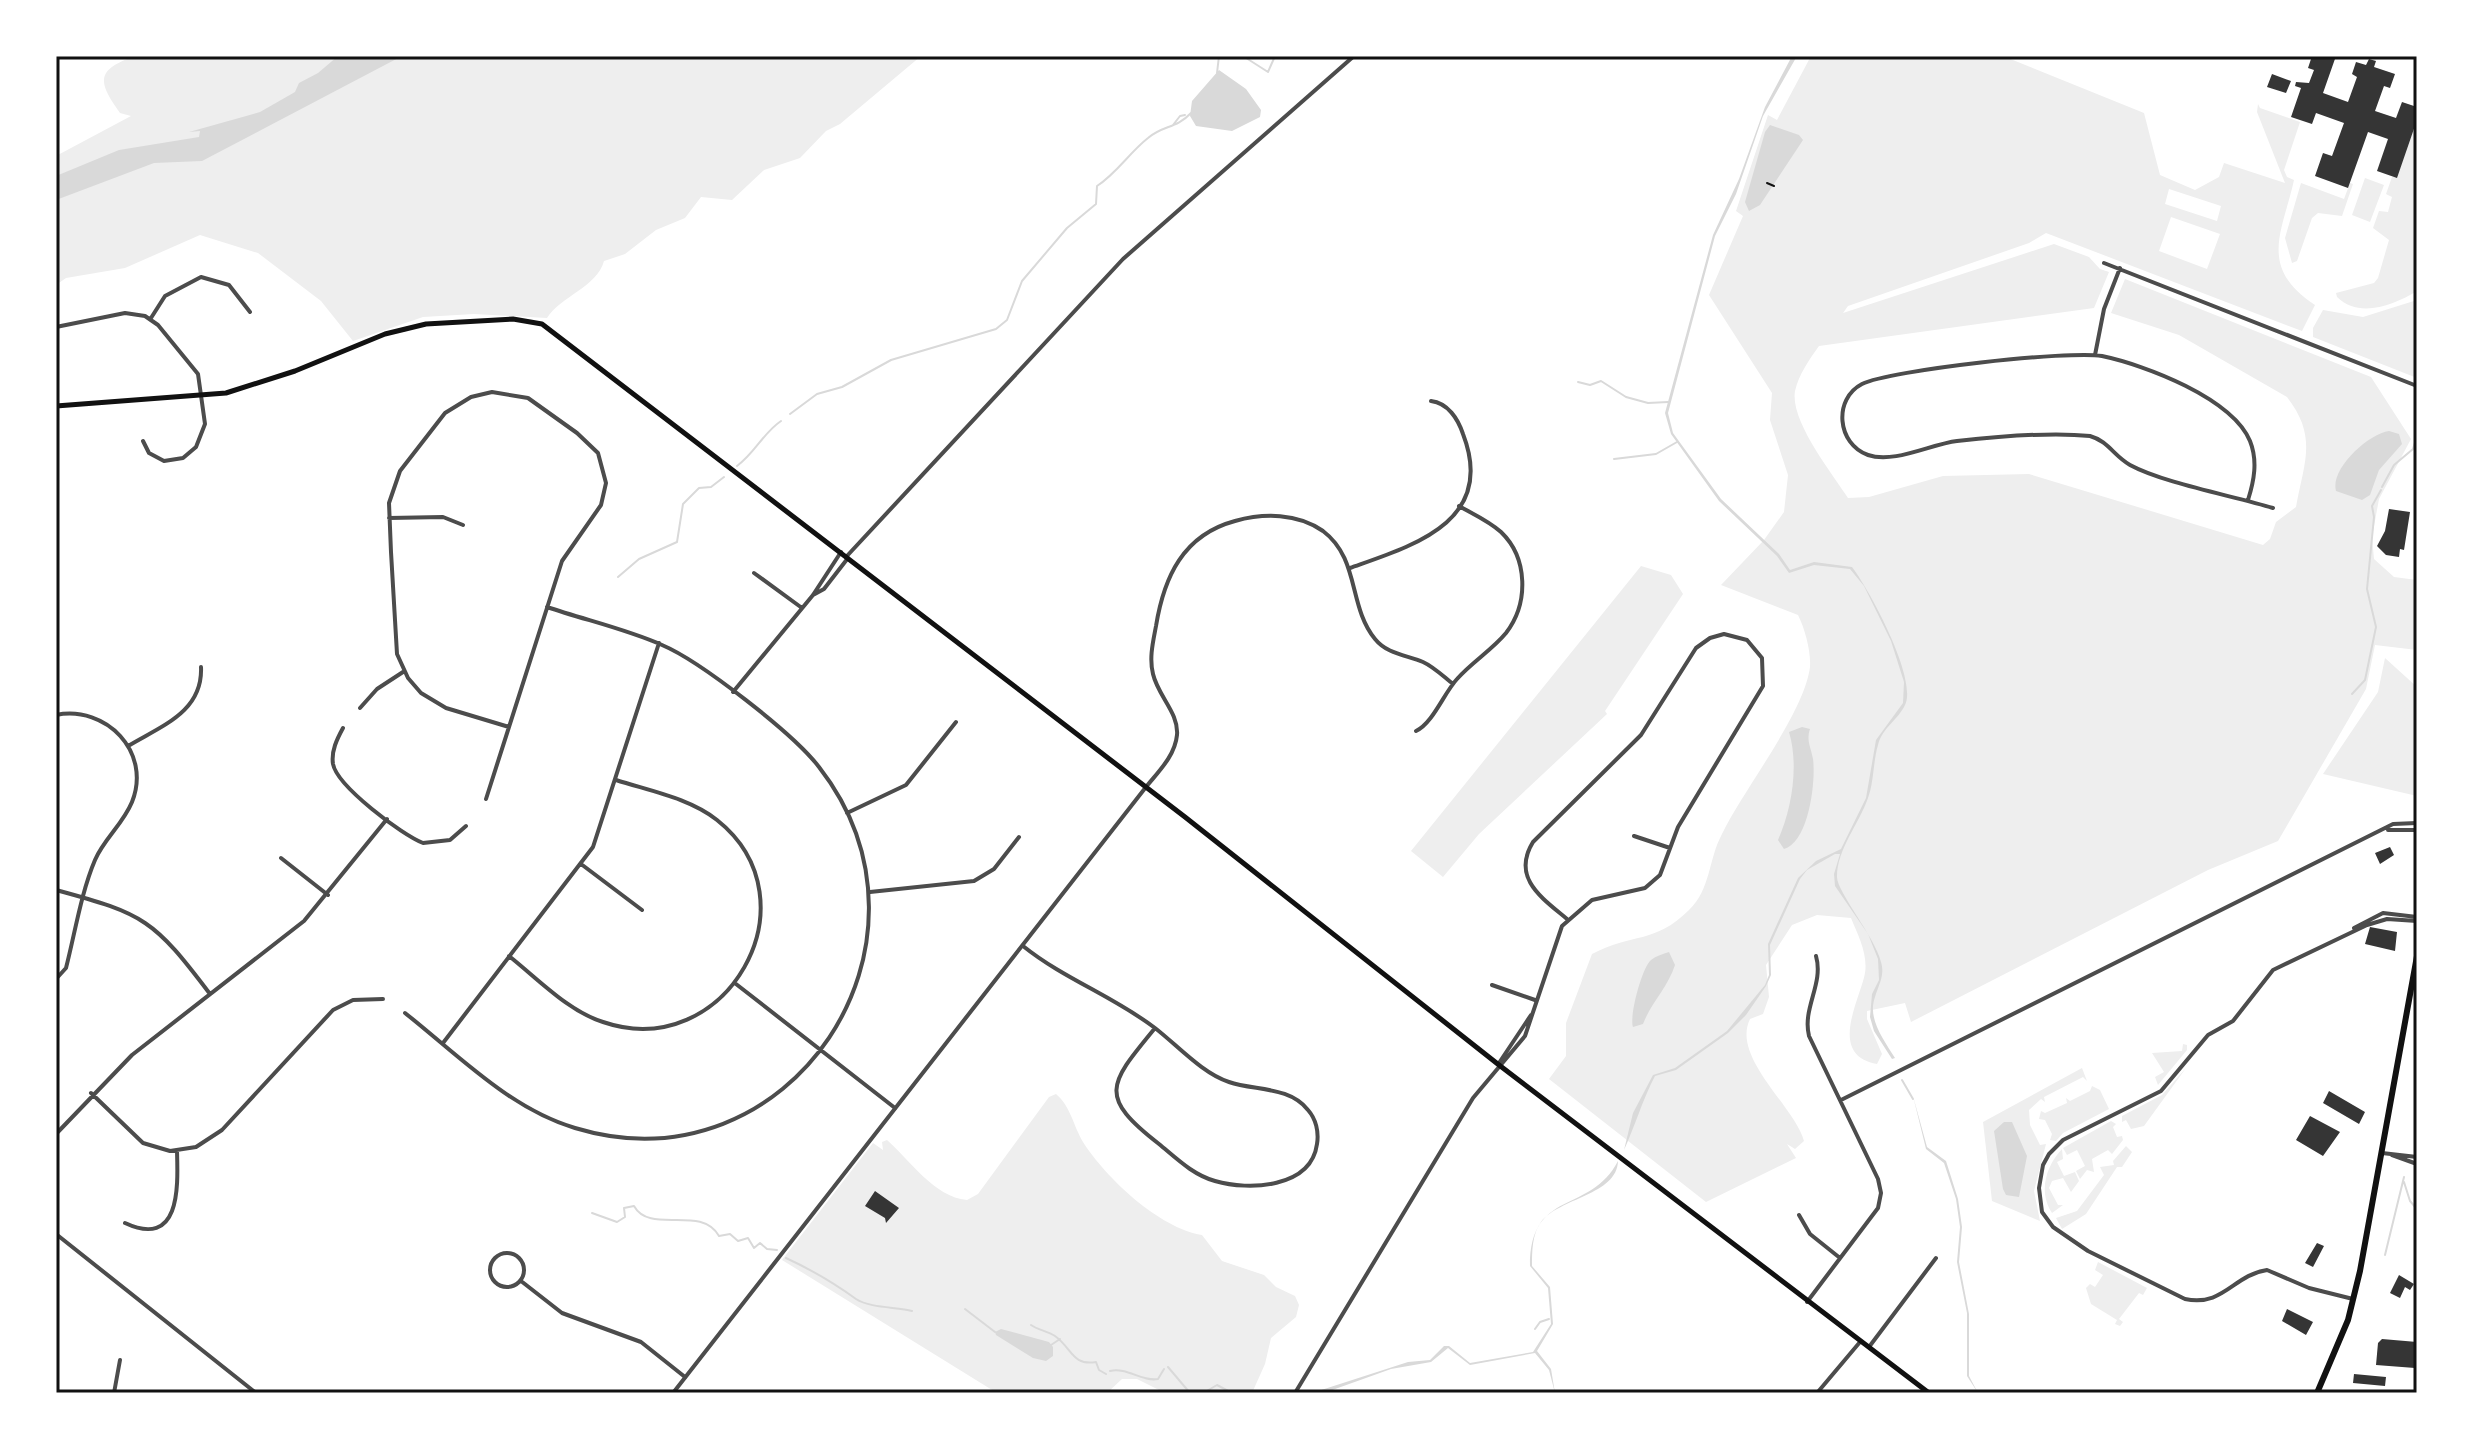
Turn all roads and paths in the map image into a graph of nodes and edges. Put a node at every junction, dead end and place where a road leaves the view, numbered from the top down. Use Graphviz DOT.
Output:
graph roads {
  1 [pos="1354,56"];
  2 [pos="1767,183"];
  3 [pos="1774,186"];
  4 [pos="2104,263"];
  5 [pos="2120,268"];
  6 [pos="250,312"];
  7 [pos="151,318"];
  8 [pos="56,327"];
  9 [pos="2095,355"];
  10 [pos="2417,386"];
  11 [pos="203,397"];
  12 [pos="1431,401"];
  13 [pos="56,406"];
  14 [pos="143,441"];
  15 [pos="2248,500"];
  16 [pos="1459,506"];
  17 [pos="2273,508"];
  18 [pos="389,518"];
  19 [pos="463,525"];
  20 [pos="845,556"];
  21 [pos="1350,568"];
  22 [pos="754,573"];
  23 [pos="813,595"];
  24 [pos="547,607"];
  25 [pos="802,608"];
  26 [pos="659,643"];
  27 [pos="201,667"];
  28 [pos="404,671"];
  29 [pos="1453,684"];
  30 [pos="733,692"];
  31 [pos="360,708"];
  32 [pos="56,715"];
  33 [pos="956,722"];
  34 [pos="509,727"];
  35 [pos="343,728"];
  36 [pos="1416,731"];
  37 [pos="128,746"];
  38 [pos="616,780"];
  39 [pos="1146,787"];
  40 [pos="486,799"];
  41 [pos="847,813"];
  42 [pos="387,819"];
  43 [pos="2417,823"];
  44 [pos="466,826"];
  45 [pos="2386,829"];
  46 [pos="2417,830"];
  47 [pos="1634,836"];
  48 [pos="1019,837"];
  49 [pos="1670,848"];
  50 [pos="281,858"];
  51 [pos="581,864"];
  52 [pos="56,890"];
  53 [pos="870,892"];
  54 [pos="328,895"];
  55 [pos="84,897"];
  56 [pos="642,910"];
  57 [pos="1567,919"];
  58 [pos="2417,919"];
  59 [pos="1023,946"];
  60 [pos="509,956"];
  61 [pos="1816,956"];
  62 [pos="2417,956"];
  63 [pos="56,979"];
  64 [pos="736,984"];
  65 [pos="1492,985"];
  66 [pos="210,994"];
  67 [pos="383,999"];
  68 [pos="1535,1000"];
  69 [pos="405,1013"];
  70 [pos="1155,1028"];
  71 [pos="443,1043"];
  72 [pos="821,1050"];
  73 [pos="1499,1065"];
  74 [pos="91,1093"];
  75 [pos="1841,1100"];
  76 [pos="895,1108"];
  77 [pos="57,1131"];
  78 [pos="177,1151"];
  79 [pos="2382,1153"];
  80 [pos="2392,1155"];
  81 [pos="2417,1157"];
  82 [pos="2417,1164"];
  83 [pos="1799,1215"];
  84 [pos="125,1223"];
  85 [pos="56,1234"];
  86 [pos="1840,1258"];
  87 [pos="1936,1258"];
  88 [pos="521,1281"];
  89 [pos="2353,1299"];
  90 [pos="1807,1302"];
  91 [pos="1860,1342"];
  92 [pos="1868,1348"];
  93 [pos="120,1360"];
  94 [pos="685,1377"];
  95 [pos="248,1391"];
  96 [pos="114,1393"];
  97 [pos="256,1393"];
  98 [pos="673,1393"];
  99 [pos="1295,1393"];
  100 [pos="1817,1393"];
  101 [pos="1929,1393"];
  102 [pos="2317,1393"];
  1 -- 20 [label="street"];
  2 -- 3 [label="path"];
  4 -- 5 [label="street"];
  5 -- 9 [label="street"];
  5 -- 10 [label="street"];
  6 -- 7 [label="street"];
  7 -- 8 [label="street"];
  7 -- 11 [label="street"];
  9 -- 15 [label="street"];
  9 -- 15 [label="street"];
  11 -- 13 [label="main road"];
  11 -- 14 [label="street"];
  11 -- 20 [label="main road"];
  12 -- 16 [label="street"];
  15 -- 17 [label="street"];
  16 -- 21 [label="street"];
  16 -- 29 [label="street"];
  18 -- 19 [label="street"];
  18 -- 24 [label="street"];
  18 -- 28 [label="street"];
  20 -- 23 [label="street"];
  20 -- 23 [label="street"];
  20 -- 39 [label="main road"];
  21 -- 29 [label="street"];
  21 -- 39 [label="street"];
  22 -- 25 [label="street"];
  23 -- 25 [label="street"];
  24 -- 26 [label="street"];
  24 -- 34 [label="street"];
  25 -- 30 [label="street"];
  26 -- 30 [label="street"];
  26 -- 38 [label="street"];
  27 -- 37 [label="street"];
  28 -- 31 [label="street"];
  28 -- 34 [label="street"];
  29 -- 36 [label="street"];
  30 -- 41 [label="street"];
  32 -- 37 [label="street"];
  33 -- 41 [label="street"];
  34 -- 40 [label="street"];
  35 -- 42 [label="street"];
  37 -- 55 [label="street"];
  38 -- 51 [label="street"];
  38 -- 64 [label="street"];
  39 -- 59 [label="street"];
  39 -- 73 [label="main road"];
  41 -- 53 [label="street"];
  42 -- 44 [label="street"];
  42 -- 54 [label="street"];
  43 -- 45 [label="street"];
  45 -- 46 [label="street"];
  45 -- 75 [label="street"];
  47 -- 49 [label="street"];
  48 -- 53 [label="street"];
  49 -- 57 [label="street"];
  49 -- 57 [label="street"];
  50 -- 54 [label="street"];
  51 -- 56 [label="street"];
  51 -- 60 [label="street"];
  52 -- 55 [label="street"];
  53 -- 72 [label="street"];
  54 -- 66 [label="street"];
  55 -- 63 [label="street"];
  55 -- 66 [label="street"];
  57 -- 68 [label="street"];
  58 -- 89 [label="street"];
  59 -- 70 [label="street"];
  59 -- 76 [label="street"];
  60 -- 64 [label="street"];
  60 -- 71 [label="street"];
  61 -- 75 [label="street"];
  62 -- 79 [label="highway"];
  64 -- 72 [label="street"];
  65 -- 68 [label="street"];
  66 -- 74 [label="street"];
  67 -- 78 [label="street"];
  68 -- 73 [label="street"];
  69 -- 71 [label="street"];
  70 -- 70 [label="street"];
  71 -- 72 [label="street"];
  72 -- 76 [label="street"];
  73 -- 90 [label="main road"];
  73 -- 99 [label="street"];
  74 -- 77 [label="street"];
  74 -- 78 [label="street"];
  75 -- 86 [label="street"];
  76 -- 94 [label="street"];
  78 -- 84 [label="street"];
  79 -- 80 [label="street"];
  79 -- 89 [label="highway"];
  80 -- 81 [label="street"];
  80 -- 82 [label="street"];
  83 -- 86 [label="street"];
  85 -- 95 [label="street"];
  86 -- 90 [label="street"];
  87 -- 92 [label="street"];
  88 -- 88 [label="street"];
  88 -- 94 [label="street"];
  89 -- 102 [label="highway"];
  90 -- 91 [label="main road"];
  91 -- 92 [label="main road"];
  91 -- 100 [label="street"];
  92 -- 101 [label="main road"];
  93 -- 96 [label="street"];
  94 -- 98 [label="street"];
  95 -- 97 [label="street"];
}
